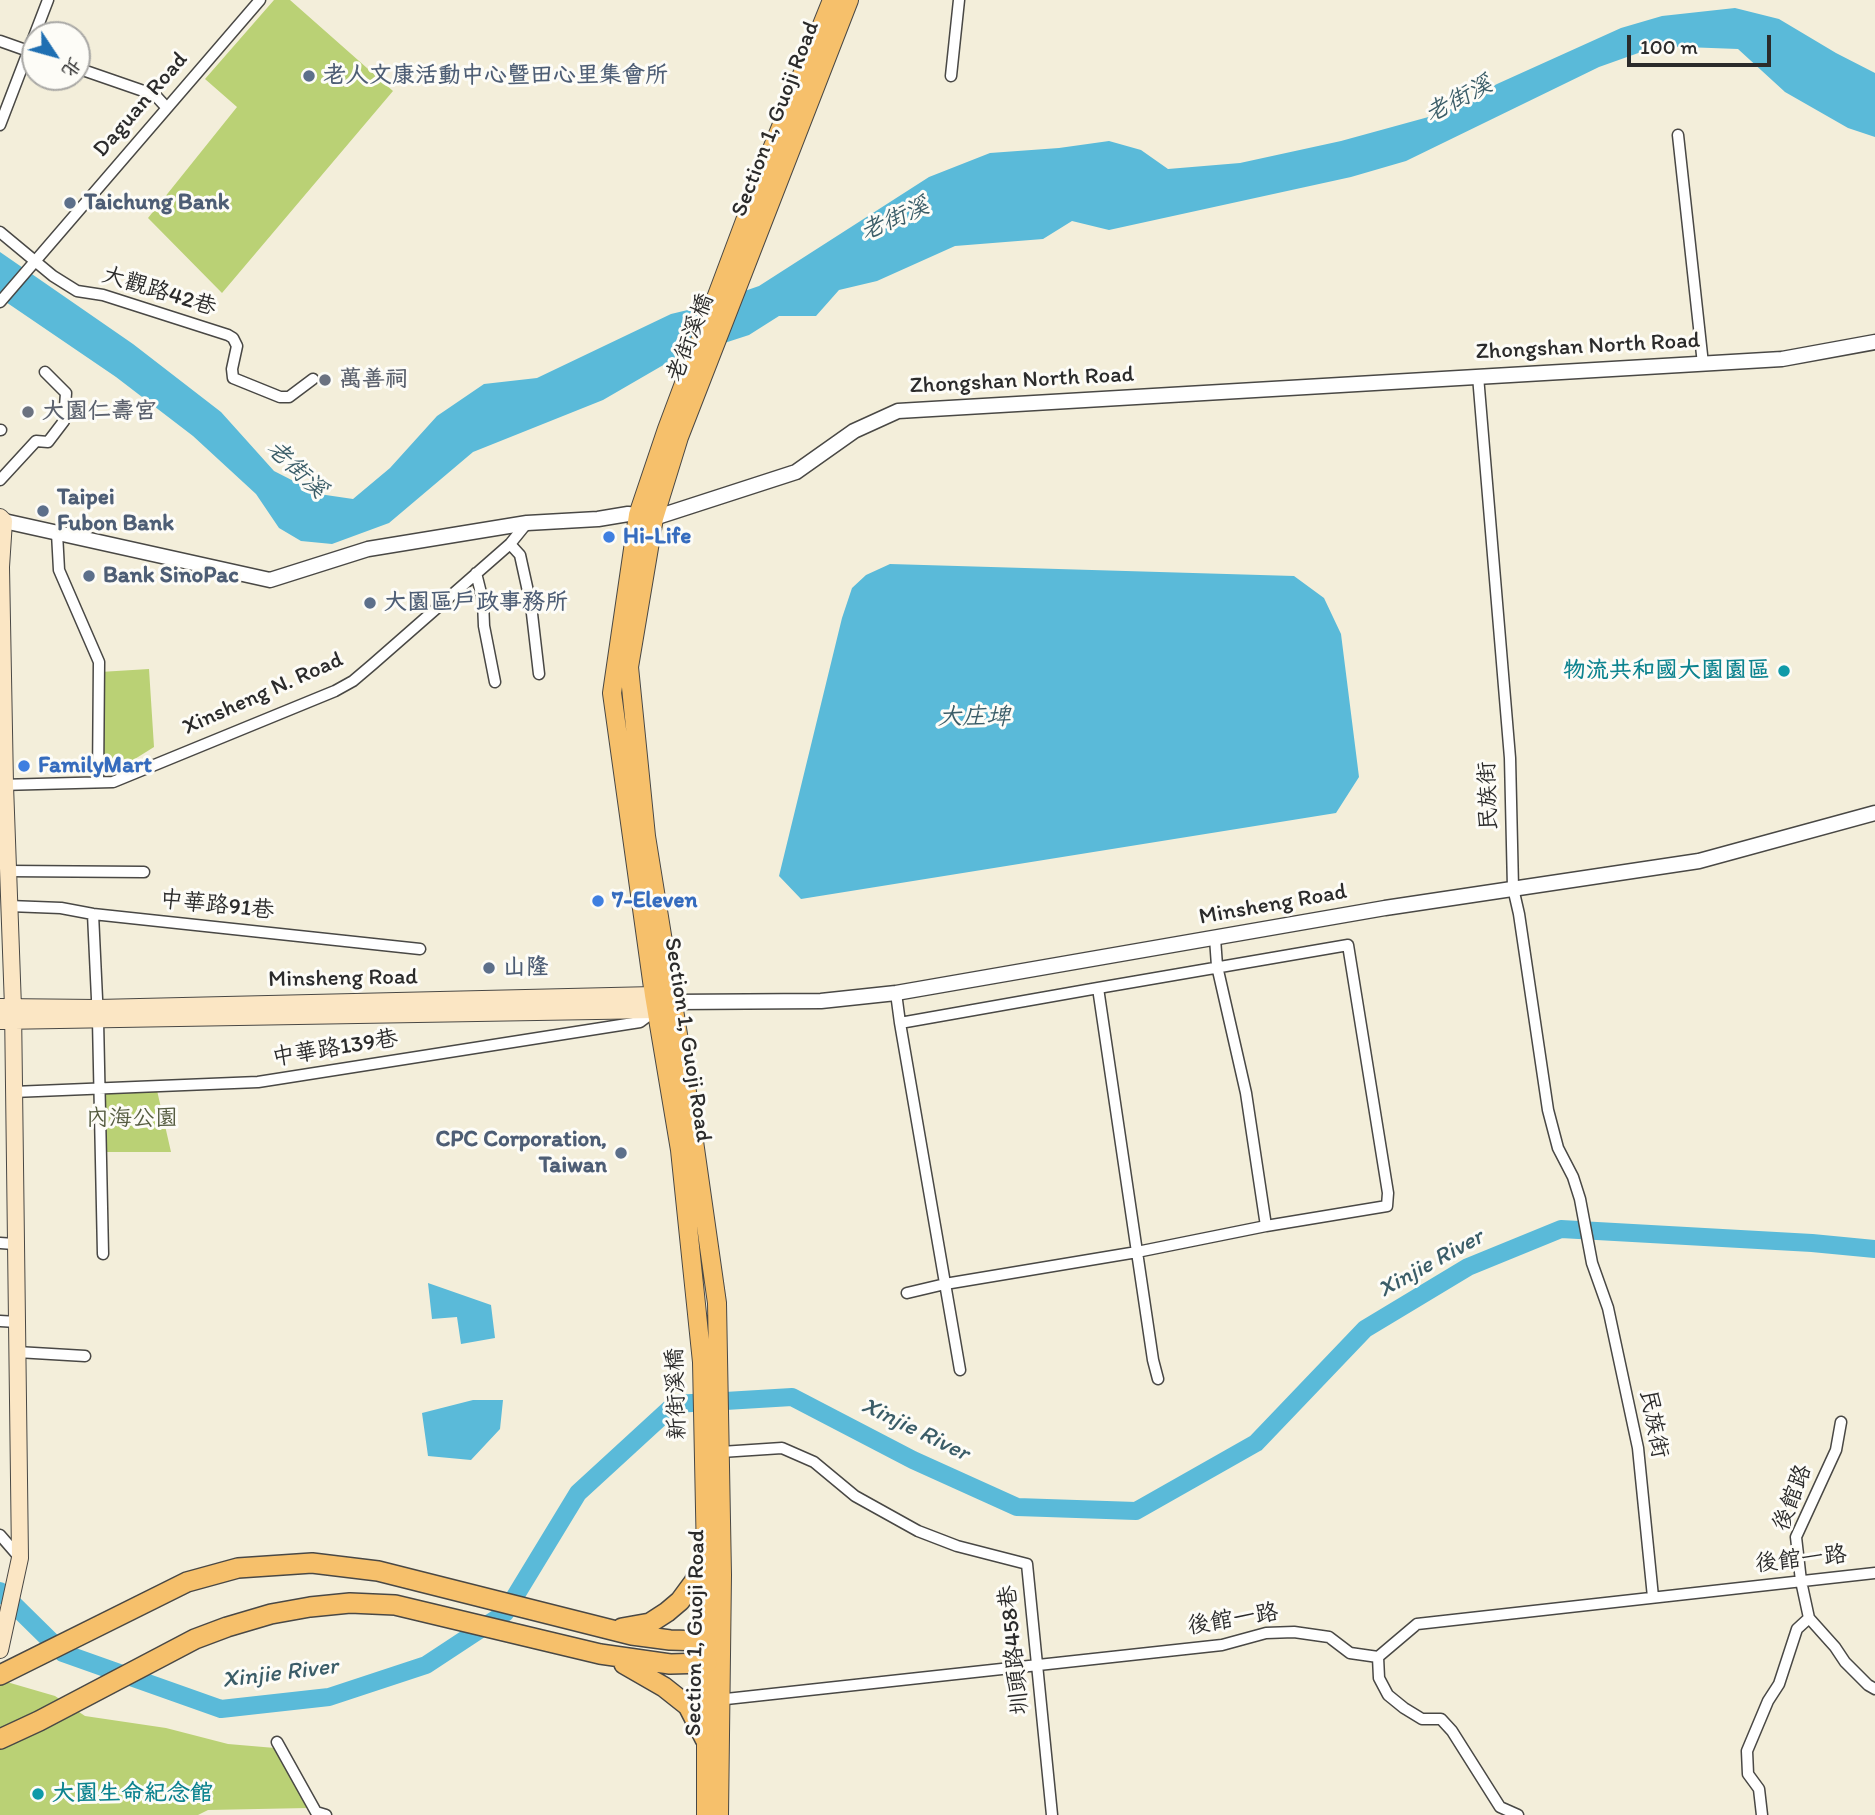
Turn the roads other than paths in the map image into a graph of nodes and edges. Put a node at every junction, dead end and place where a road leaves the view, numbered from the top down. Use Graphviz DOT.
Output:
graph roads {
  1 [pos="48,0"];
  2 [pos="260,0"];
  3 [pos="832,0"];
  4 [pos="849,0"];
  5 [pos="959,0"];
  6 [pos="42,21"];
  7 [pos="0,41"];
  8 [pos="21,48"];
  9 [pos="91,73"];
  10 [pos="951,76"];
  11 [pos="21,77"];
  12 [pos="167,108"];
  13 [pos="0,125"];
  14 [pos="1678,135"];
  15 [pos="0,233"];
  16 [pos="743,252"];
  17 [pos="33,263"];
  18 [pos="0,302"];
  19 [pos="1875,342"];
  20 [pos="1703,364"];
  21 [pos="45,372"];
  22 [pos="1478,376"];
  23 [pos="313,379"];
  24 [pos="673,433"];
  25 [pos="0,480"];
  26 [pos="646,516"];
  27 [pos="2,519"];
  28 [pos="527,523"];
  29 [pos="57,533"];
  30 [pos="510,544"];
  31 [pos="0,567"];
  32 [pos="476,573"];
  33 [pos="539,674"];
  34 [pos="495,682"];
  35 [pos="98,782"];
  36 [pos="2,785"];
  37 [pos="1875,813"];
  38 [pos="7,871"];
  39 [pos="144,872"];
  40 [pos="1513,888"];
  41 [pos="9,906"];
  42 [pos="93,914"];
  43 [pos="1215,938"];
  44 [pos="420,949"];
  45 [pos="1217,966"];
  46 [pos="1098,988"];
  47 [pos="896,993"];
  48 [pos="661,1003"];
  49 [pos="6,1014"];
  50 [pos="98,1014"];
  51 [pos="900,1023"];
  52 [pos="100,1087"];
  53 [pos="13,1092"];
  54 [pos="1266,1226"];
  55 [pos="7,1243"];
  56 [pos="1137,1252"];
  57 [pos="103,1254"];
  58 [pos="945,1284"];
  59 [pos="907,1293"];
  60 [pos="0,1321"];
  61 [pos="17,1322"];
  62 [pos="699,1330"];
  63 [pos="718,1333"];
  64 [pos="17,1352"];
  65 [pos="85,1356"];
  66 [pos="960,1370"];
  67 [pos="1158,1379"];
  68 [pos="1841,1422"];
  69 [pos="713,1454"];
  70 [pos="0,1535"];
  71 [pos="20,1558"];
  72 [pos="706,1558"];
  73 [pos="1875,1573"];
  74 [pos="1801,1581"];
  75 [pos="1653,1597"];
  76 [pos="1808,1618"];
  77 [pos="607,1629"];
  78 [pos="714,1644"];
  79 [pos="0,1650"];
  80 [pos="600,1654"];
  81 [pos="1378,1657"];
  82 [pos="706,1663"];
  83 [pos="1038,1664"];
  84 [pos="0,1675"];
  85 [pos="1875,1689"];
  86 [pos="713,1700"];
  87 [pos="0,1738"];
  88 [pos="705,1739"];
  89 [pos="277,1742"];
  90 [pos="326,1815"];
  91 [pos="706,1815"];
  92 [pos="719,1815"];
  93 [pos="1052,1815"];
  94 [pos="1518,1815"];
  95 [pos="1762,1815"];
  1 -- 6 [label="street"];
  2 -- 12 [label="street, Daguan Road"];
  3 -- 16 [label="main road, Section 1, Guoji Road"];
  4 -- 16 [label="main road, Section 1, Guoji Road"];
  5 -- 10 [label="street"];
  7 -- 8 [label="street"];
  9 -- 12 [label="street"];
  11 -- 13 [label="street"];
  12 -- 17 [label="street, Daguan Road"];
  14 -- 20 [label="street"];
  15 -- 17 [label="street"];
  16 -- 24 [label="main road, 老街溪橋"];
  17 -- 18 [label="street, Daguan Road"];
  17 -- 23 [label="street, 大觀路42巷"];
  19 -- 20 [label="street, Zhongshan North Road"];
  20 -- 22 [label="street, Zhongshan North Road"];
  21 -- 25 [label="street"];
  22 -- 26 [label="street, Zhongshan North Road"];
  22 -- 40 [label="street, 民族街"];
  24 -- 26 [label="main road, Section 1, Guoji Road"];
  26 -- 28 [label="street, Zhongshan North Road"];
  26 -- 48 [label="main road, Section 1, Guoji Road"];
  27 -- 29 [label="street, Zhongshan North Road"];
  27 -- 31 [label="main road"];
  28 -- 29 [label="street, Zhongshan North Road"];
  28 -- 30 [label="street, Xinsheng N. Road"];
  29 -- 35 [label="street"];
  30 -- 32 [label="street, Xinsheng N. Road"];
  30 -- 33 [label="street"];
  31 -- 36 [label="main road"];
  32 -- 34 [label="street"];
  32 -- 35 [label="street, Xinsheng N. Road"];
  35 -- 36 [label="street, Xinsheng N. Road"];
  36 -- 38 [label="main road"];
  37 -- 40 [label="street, Minsheng Road"];
  38 -- 39 [label="street"];
  38 -- 41 [label="main road"];
  40 -- 43 [label="street, Minsheng Road"];
  40 -- 75 [label="street, 民族街"];
  41 -- 42 [label="street, 中華路91巷"];
  41 -- 49 [label="main road"];
  42 -- 44 [label="street, 中華路91巷"];
  42 -- 50 [label="street"];
  43 -- 45 [label="street"];
  43 -- 47 [label="street, Minsheng Road"];
  45 -- 46 [label="street"];
  45 -- 54 [label="street"];
  45 -- 54 [label="street"];
  46 -- 51 [label="street"];
  46 -- 56 [label="street"];
  47 -- 48 [label="street, Minsheng Road"];
  47 -- 51 [label="street"];
  48 -- 50 [label="main road, Minsheng Road"];
  48 -- 52 [label="street, 中華路139巷"];
  48 -- 62 [label="main road, Section 1, Guoji Road"];
  48 -- 63 [label="main road, Section 1, Guoji Road"];
  49 -- 50 [label="main road, Minsheng Road"];
  49 -- 53 [label="main road"];
  50 -- 52 [label="street"];
  51 -- 58 [label="street"];
  52 -- 53 [label="street, 中華路139巷"];
  52 -- 57 [label="street"];
  53 -- 55 [label="main road"];
  54 -- 56 [label="street"];
  55 -- 61 [label="main road"];
  56 -- 58 [label="street"];
  56 -- 67 [label="street"];
  58 -- 59 [label="street"];
  58 -- 66 [label="street"];
  60 -- 61 [label="street"];
  61 -- 64 [label="main road"];
  62 -- 69 [label="main road, 新街溪橋"];
  63 -- 69 [label="main road, 新街溪橋"];
  64 -- 65 [label="street"];
  64 -- 71 [label="main road"];
  68 -- 74 [label="street, 後館路"];
  69 -- 72 [label="main road, Section 1, Guoji Road"];
  69 -- 78 [label="main road, Section 1, Guoji Road"];
  69 -- 83 [label="street, 圳頭路458巷"];
  70 -- 71 [label="street"];
  71 -- 79 [label="main road"];
  72 -- 77 [label="highway"];
  72 -- 78 [label="main road, Section 1, Guoji Road"];
  73 -- 74 [label="street, 後館一路"];
  74 -- 75 [label="street, 後館一路"];
  74 -- 76 [label="street, 後館路"];
  75 -- 81 [label="street, 後館一路"];
  76 -- 85 [label="street, 後館路"];
  76 -- 95 [label="street"];
  77 -- 78 [label="highway"];
  77 -- 84 [label="highway"];
  78 -- 82 [label="main road"];
  78 -- 86 [label="main road, Section 1, Guoji Road"];
  80 -- 82 [label="highway"];
  80 -- 87 [label="highway"];
  80 -- 88 [label="highway"];
  81 -- 83 [label="street, 後館一路"];
  81 -- 94 [label="street"];
  82 -- 86 [label="main road, Section 1, Guoji Road"];
  83 -- 86 [label="street, 後館一路"];
  83 -- 93 [label="street, 圳頭路458巷"];
  86 -- 88 [label="main road, Section 1, Guoji Road"];
  86 -- 92 [label="main road, Section 1, Guoji Road"];
  88 -- 91 [label="main road, Section 1, Guoji Road"];
  89 -- 90 [label="street"];
}
